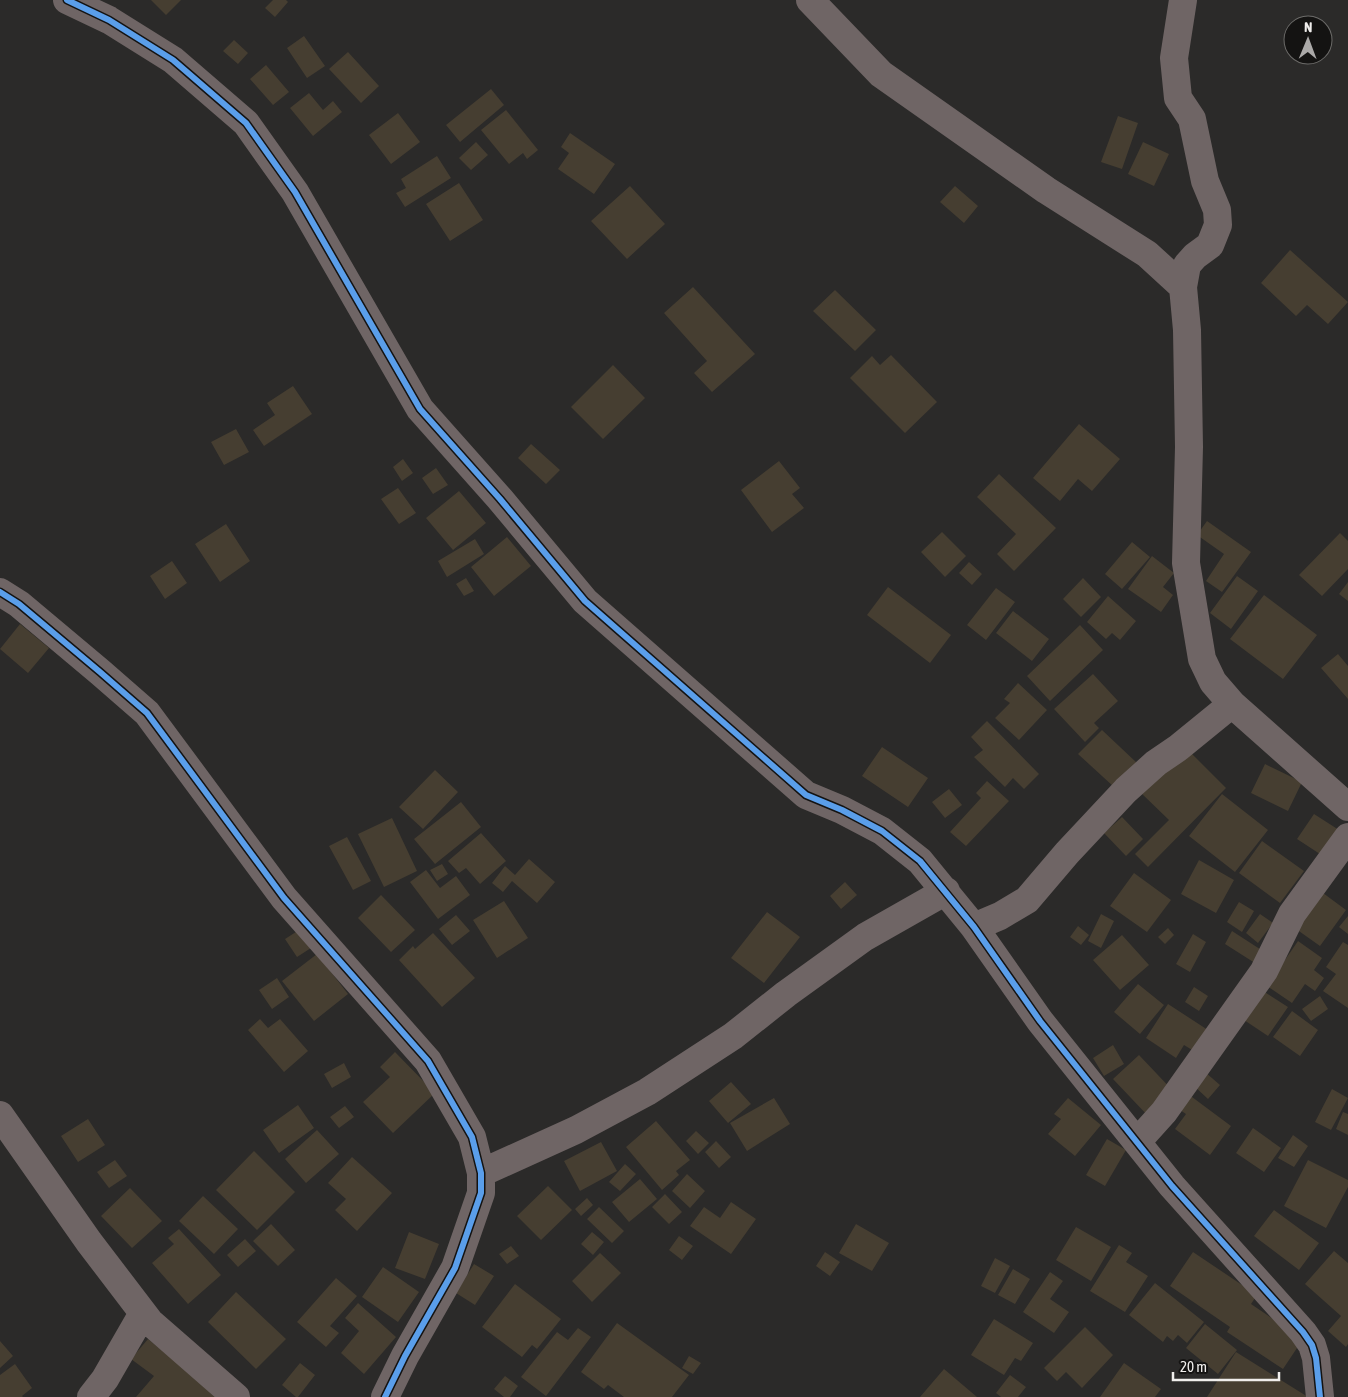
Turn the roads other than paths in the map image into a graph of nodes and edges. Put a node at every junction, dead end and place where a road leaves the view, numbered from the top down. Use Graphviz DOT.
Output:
graph roads {
  1 [pos="66,0"];
  2 [pos="810,0"];
  3 [pos="1183,0"];
  4 [pos="1183,287"];
  5 [pos="0,592"];
  6 [pos="1232,704"];
  7 [pos="1348,807"];
  8 [pos="1348,837"];
  9 [pos="946,891"];
  10 [pos="974,928"];
  11 [pos="0,1116"];
  12 [pos="1137,1142"];
  13 [pos="481,1173"];
  14 [pos="143,1313"];
  15 [pos="91,1397"];
  16 [pos="236,1397"];
  17 [pos="385,1397"];
  18 [pos="1320,1397"];
  1 -- 9 [label="street"];
  2 -- 4 [label="street"];
  3 -- 4 [label="street"];
  4 -- 6 [label="street"];
  5 -- 13 [label="street"];
  6 -- 7 [label="street"];
  6 -- 10 [label="street"];
  8 -- 12 [label="street"];
  9 -- 10 [label="street"];
  9 -- 13 [label="street"];
  10 -- 12 [label="street"];
  11 -- 14 [label="street"];
  12 -- 18 [label="street"];
  13 -- 17 [label="street"];
  14 -- 15 [label="street"];
  14 -- 16 [label="street"];
}
